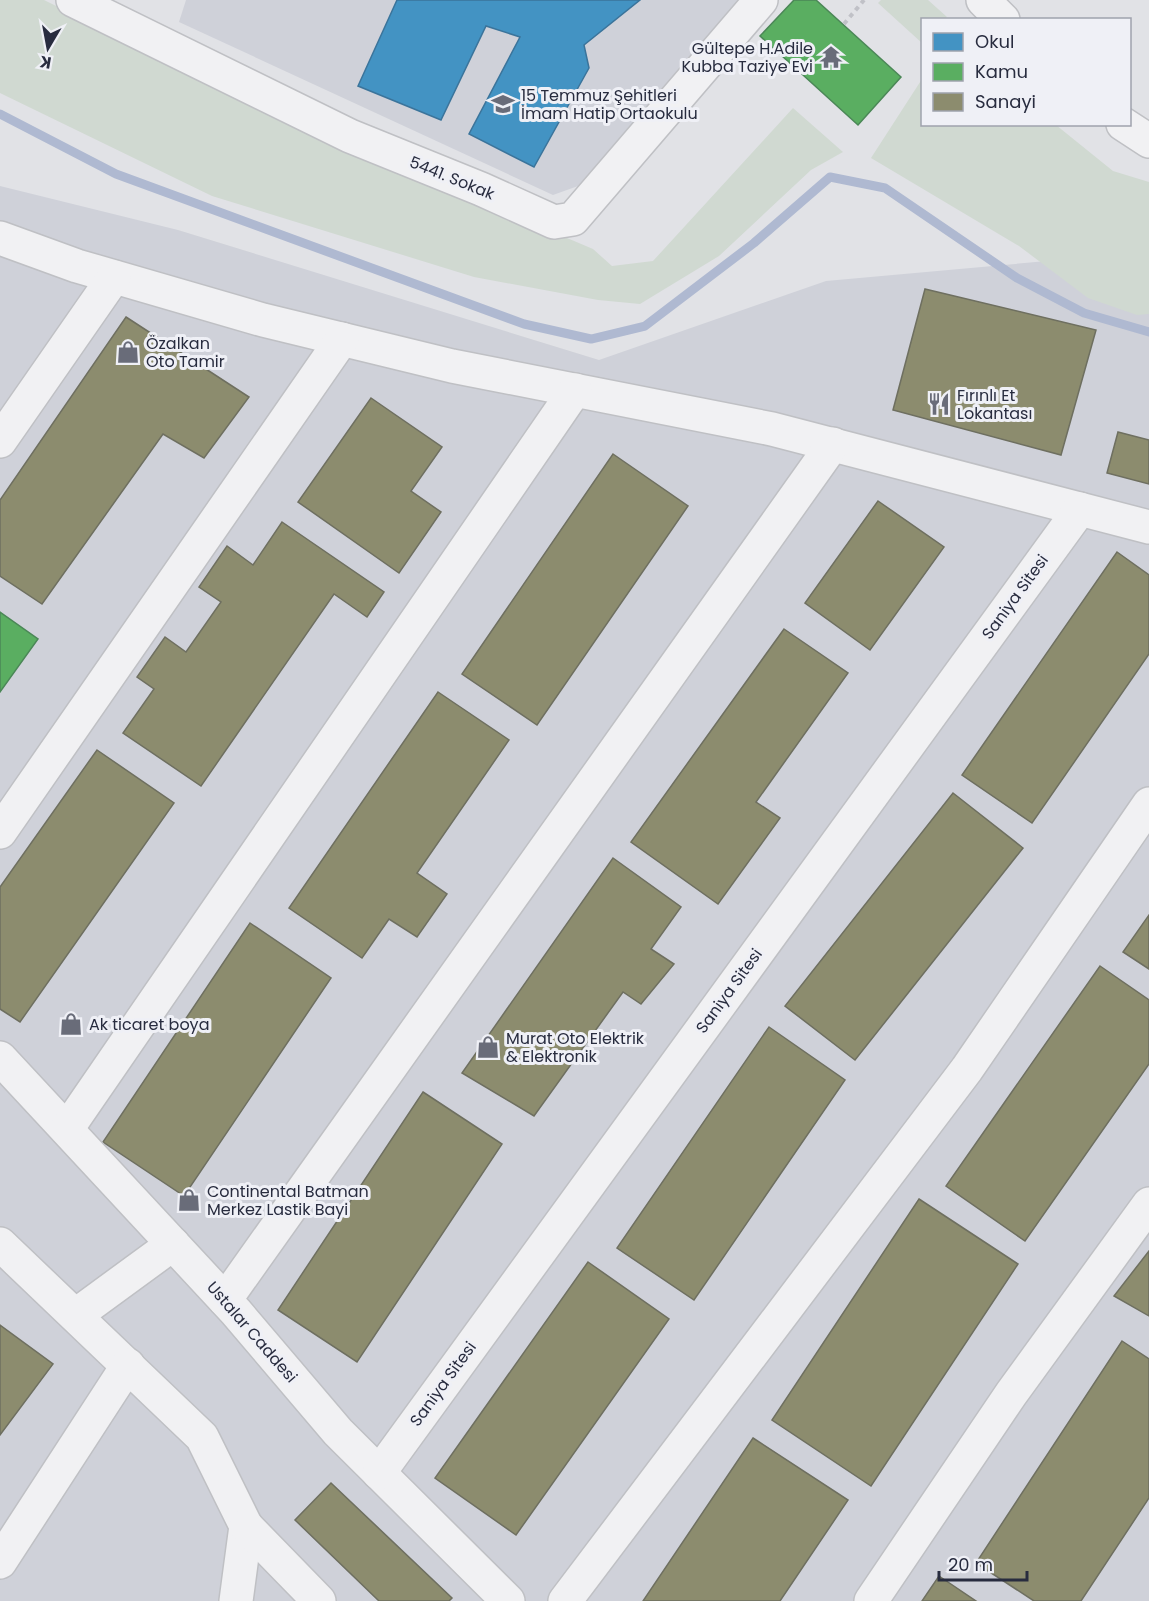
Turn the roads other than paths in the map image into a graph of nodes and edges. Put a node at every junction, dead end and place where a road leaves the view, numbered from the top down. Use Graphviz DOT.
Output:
graph roads {
  1 [pos="73,0"];
  2 [pos="760,0"];
  3 [pos="983,0"];
  4 [pos="1001,18"];
  5 [pos="1126,126"];
  6 [pos="1149,141"];
  7 [pos="0,238"];
  8 [pos="114,277"];
  9 [pos="342,339"];
  10 [pos="575,390"];
  11 [pos="0,441"];
  12 [pos="833,444"];
  13 [pos="1080,509"];
  14 [pos="1149,526"];
  15 [pos="1149,804"];
  16 [pos="0,832"];
  17 [pos="0,1058"];
  18 [pos="67,1129"];
  19 [pos="1149,1204"];
  20 [pos="0,1244"];
  21 [pos="173,1244"];
  22 [pos="225,1300"];
  23 [pos="76,1315"];
  24 [pos="128,1365"];
  25 [pos="379,1473"];
  26 [pos="246,1526"];
  27 [pos="0,1562"];
  28 [pos="236,1601"];
  29 [pos="319,1601"];
  30 [pos="508,1601"];
  31 [pos="565,1601"];
  32 [pos="871,1601"];
  1 -- 2 [label="street, 5441. Sokak"];
  3 -- 4 [label="street"];
  5 -- 6 [label="street"];
  7 -- 8 [label="street"];
  8 -- 9 [label="street"];
  8 -- 11 [label="street"];
  9 -- 10 [label="street"];
  9 -- 16 [label="street"];
  10 -- 12 [label="street"];
  10 -- 18 [label="street"];
  12 -- 13 [label="street"];
  12 -- 22 [label="street"];
  13 -- 14 [label="street"];
  13 -- 25 [label="street, Saniya Sitesi"];
  15 -- 31 [label="street"];
  17 -- 18 [label="street, Ustalar Caddesi"];
  18 -- 21 [label="street, Ustalar Caddesi"];
  19 -- 32 [label="street"];
  20 -- 23 [label="street"];
  21 -- 22 [label="street, Ustalar Caddesi"];
  21 -- 23 [label="street"];
  22 -- 25 [label="street, Ustalar Caddesi"];
  23 -- 24 [label="street"];
  24 -- 26 [label="street"];
  24 -- 27 [label="street"];
  25 -- 30 [label="street, Ustalar Caddesi"];
  26 -- 28 [label="street"];
  26 -- 29 [label="street"];
}
